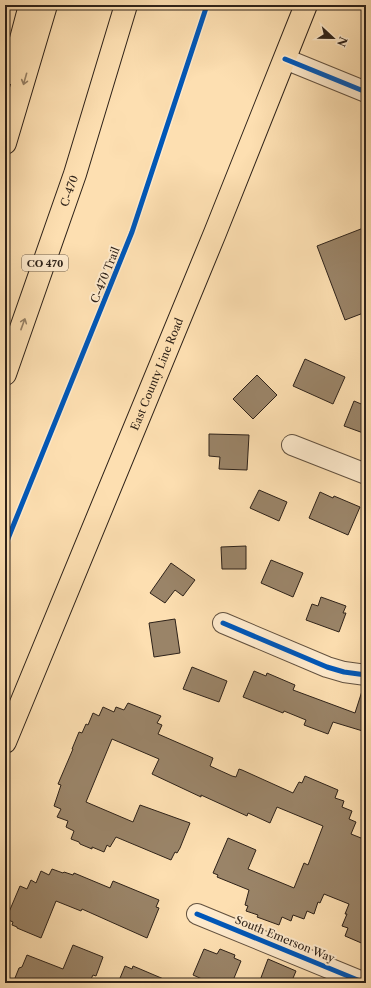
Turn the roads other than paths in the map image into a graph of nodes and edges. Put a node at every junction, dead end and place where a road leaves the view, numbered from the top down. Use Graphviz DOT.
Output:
graph roads {
  1 [pos="30,5"];
  2 [pos="46,5"];
  3 [pos="126,5"];
  4 [pos="140,5"];
  5 [pos="306,5"];
  6 [pos="284,59"];
  7 [pos="366,92"];
  8 [pos="5,96"];
  9 [pos="5,143"];
  10 [pos="82,152"];
  11 [pos="5,374"];
  12 [pos="292,445"];
  13 [pos="366,474"];
  14 [pos="223,624"];
  15 [pos="366,676"];
  16 [pos="5,742"];
  17 [pos="197,914"];
  18 [pos="365,983"];
  1 -- 8 [label="main road"];
  2 -- 9 [label="main road, one-way"];
  3 -- 10 [label="main road, C-470 / CO 470"];
  4 -- 10 [label="main road"];
  5 -- 6 [label="main road, East County Line Road"];
  6 -- 7 [label="street"];
  6 -- 16 [label="main road, East County Line Road"];
  11 -- 10 [label="main road, C-470 / CO 470, one-way"];
  12 -- 13 [label="street"];
  14 -- 15 [label="street"];
  17 -- 18 [label="street, South Emerson Way"];
}
